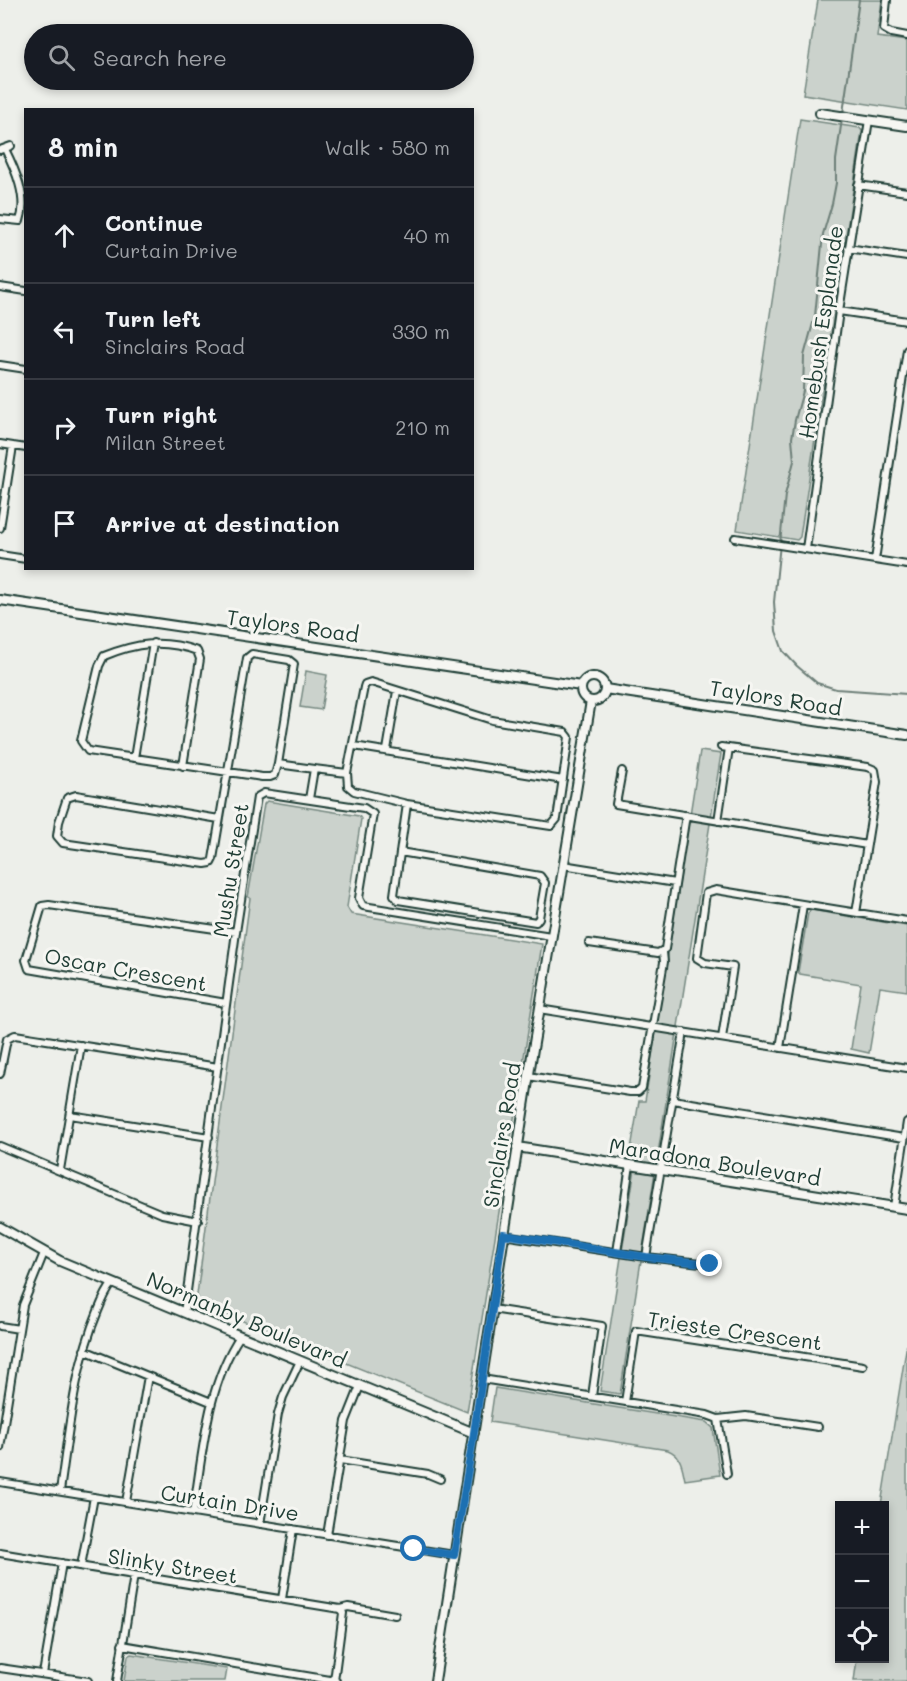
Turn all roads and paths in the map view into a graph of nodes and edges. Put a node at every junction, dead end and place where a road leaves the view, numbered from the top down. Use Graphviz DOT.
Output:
graph roads {
  1 [pos="888,0"];
  2 [pos="907,36"];
  3 [pos="820,113"];
  4 [pos="868,120"];
  5 [pos="907,126"];
  6 [pos="5,148"];
  7 [pos="858,185"];
  8 [pos="907,192"];
  9 [pos="0,219"];
  10 [pos="848,248"];
  11 [pos="907,257"];
  12 [pos="0,287"];
  13 [pos="24,291"];
  14 [pos="839,311"];
  15 [pos="907,321"];
  16 [pos="907,350"];
  17 [pos="0,366"];
  18 [pos="24,369"];
  19 [pos="0,444"];
  20 [pos="13,446"];
  21 [pos="24,448"];
  22 [pos="0,528"];
  23 [pos="735,538"];
  24 [pos="806,549"];
  25 [pos="0,555"];
  26 [pos="24,559"];
  27 [pos="874,560"];
  28 [pos="907,565"];
  29 [pos="0,600"];
  30 [pos="153,643"];
  31 [pos="581,686"];
  32 [pos="605,689"];
  33 [pos="397,691"];
  34 [pos="591,701"];
  35 [pos="907,735"];
  36 [pos="354,746"];
  37 [pos="721,747"];
  38 [pos="729,748"];
  39 [pos="387,750"];
  40 [pos="134,758"];
  41 [pos="278,764"];
  42 [pos="183,766"];
  43 [pos="314,769"];
  44 [pos="622,771"];
  45 [pos="228,772"];
  46 [pos="347,773"];
  47 [pos="563,780"];
  48 [pos="309,799"];
  49 [pos="407,804"];
  50 [pos="686,815"];
  51 [pos="219,819"];
  52 [pos="718,821"];
  53 [pos="867,845"];
  54 [pos="400,852"];
  55 [pos="563,865"];
  56 [pos="675,883"];
  57 [pos="803,905"];
  58 [pos="856,913"];
  59 [pos="907,921"];
  60 [pos="236,932"];
  61 [pos="551,936"];
  62 [pos="589,943"];
  63 [pos="663,952"];
  64 [pos="226,1003"];
  65 [pos="539,1009"];
  66 [pos="653,1027"];
  67 [pos="684,1032"];
  68 [pos="4,1037"];
  69 [pos="722,1038"];
  70 [pos="81,1045"];
  71 [pos="780,1048"];
  72 [pos="218,1067"];
  73 [pos="907,1068"];
  74 [pos="0,1074"];
  75 [pos="528,1076"];
  76 [pos="673,1100"];
  77 [pos="70,1115"];
  78 [pos="907,1122"];
  79 [pos="209,1137"];
  80 [pos="904,1138"];
  81 [pos="0,1146"];
  82 [pos="517,1147"];
  83 [pos="630,1166"];
  84 [pos="60,1170"];
  85 [pos="661,1170"];
  86 [pos="894,1207"];
  87 [pos="907,1209"];
  88 [pos="198,1221"];
  89 [pos="0,1227"];
  90 [pos="503,1234"];
  91 [pos="617,1252"];
  92 [pos="44,1253"];
  93 [pos="646,1257"];
  94 [pos="710,1264"];
  95 [pos="113,1283"];
  96 [pos="492,1309"];
  97 [pos="184,1312"];
  98 [pos="0,1326"];
  99 [pos="19,1329"];
  100 [pos="240,1336"];
  101 [pos="84,1350"];
  102 [pos="300,1361"];
  103 [pos="863,1366"];
  104 [pos="148,1376"];
  105 [pos="482,1379"];
  106 [pos="360,1386"];
  107 [pos="592,1396"];
  108 [pos="211,1402"];
  109 [pos="626,1402"];
  110 [pos="718,1419"];
  111 [pos="818,1427"];
  112 [pos="474,1433"];
  113 [pos="0,1448"];
  114 [pos="339,1460"];
  115 [pos="727,1474"];
  116 [pos="441,1479"];
  117 [pos="0,1482"];
  118 [pos="60,1491"];
  119 [pos="94,1497"];
  120 [pos="126,1502"];
  121 [pos="193,1513"];
  122 [pos="260,1524"];
  123 [pos="293,1529"];
  124 [pos="327,1535"];
  125 [pos="0,1553"];
  126 [pos="454,1555"];
  127 [pos="62,1563"];
  128 [pos="81,1566"];
  129 [pos="134,1575"];
  130 [pos="282,1599"];
  131 [pos="340,1609"];
  132 [pos="394,1615"];
  133 [pos="122,1646"];
  134 [pos="0,1668"];
  135 [pos="286,1673"];
  136 [pos="43,1674"];
  137 [pos="88,1681"];
  138 [pos="117,1681"];
  139 [pos="285,1681"];
  140 [pos="335,1681"];
  141 [pos="435,1681"];
  1 -- 2 [label="street"];
  3 -- 4 [label="street"];
  4 -- 5 [label="street"];
  4 -- 7 [label="street, Homebush Esplanade"];
  6 -- 9 [label="street"];
  7 -- 8 [label="street"];
  7 -- 10 [label="street, Homebush Esplanade"];
  10 -- 11 [label="street"];
  10 -- 14 [label="street, Homebush Esplanade"];
  12 -- 13 [label="street"];
  14 -- 15 [label="street"];
  14 -- 24 [label="street, Homebush Esplanade"];
  16 -- 27 [label="street"];
  17 -- 18 [label="street"];
  19 -- 20 [label="street"];
  20 -- 21 [label="street"];
  20 -- 22 [label="street"];
  23 -- 24 [label="street"];
  24 -- 27 [label="street"];
  25 -- 26 [label="street"];
  27 -- 28 [label="street"];
  29 -- 31 [label="street, Taylors Road"];
  30 -- 40 [label="street"];
  30 -- 40 [label="street"];
  30 -- 42 [label="street"];
  31 -- 32 [label="street"];
  31 -- 34 [label="street"];
  32 -- 34 [label="street"];
  32 -- 35 [label="street, Taylors Road"];
  33 -- 36 [label="street"];
  33 -- 39 [label="street"];
  33 -- 47 [label="street"];
  34 -- 55 [label="street, Sinclairs Road"];
  36 -- 39 [label="street"];
  36 -- 46 [label="street"];
  37 -- 38 [label="street"];
  38 -- 52 [label="street"];
  38 -- 53 [label="street"];
  39 -- 47 [label="street"];
  40 -- 42 [label="street"];
  41 -- 43 [label="street"];
  41 -- 45 [label="street"];
  41 -- 45 [label="street"];
  42 -- 45 [label="street"];
  43 -- 46 [label="street"];
  43 -- 48 [label="street"];
  44 -- 50 [label="street"];
  45 -- 51 [label="street"];
  46 -- 49 [label="street"];
  47 -- 49 [label="street"];
  48 -- 60 [label="street, Mushu Street"];
  48 -- 61 [label="street, Mushu Street"];
  49 -- 54 [label="street"];
  50 -- 52 [label="street"];
  50 -- 56 [label="street"];
  51 -- 51 [label="street"];
  52 -- 53 [label="street"];
  53 -- 58 [label="street"];
  54 -- 54 [label="street"];
  55 -- 56 [label="street"];
  55 -- 61 [label="street, Sinclairs Road"];
  56 -- 63 [label="street"];
  57 -- 58 [label="street"];
  57 -- 69 [label="street"];
  57 -- 71 [label="street"];
  58 -- 59 [label="street"];
  60 -- 64 [label="street, Mushu Street"];
  60 -- 64 [label="street, Oscar Crescent"];
  61 -- 65 [label="street, Sinclairs Road"];
  62 -- 63 [label="street"];
  63 -- 66 [label="street"];
  64 -- 72 [label="street, Mushu Street"];
  65 -- 66 [label="street"];
  65 -- 75 [label="street, Sinclairs Road"];
  66 -- 67 [label="street"];
  66 -- 75 [label="street"];
  67 -- 69 [label="street"];
  67 -- 76 [label="street"];
  68 -- 70 [label="street"];
  68 -- 74 [label="street"];
  69 -- 71 [label="street"];
  70 -- 72 [label="street"];
  70 -- 77 [label="street"];
  71 -- 73 [label="street"];
  72 -- 79 [label="street, Mushu Street"];
  75 -- 82 [label="street, Sinclairs Road"];
  76 -- 80 [label="street"];
  76 -- 85 [label="street"];
  77 -- 79 [label="street"];
  77 -- 84 [label="street"];
  78 -- 80 [label="street"];
  79 -- 88 [label="street, Mushu Street"];
  80 -- 86 [label="street"];
  81 -- 84 [label="street"];
  82 -- 83 [label="street, Maradona Boulevard"];
  82 -- 90 [label="street, Sinclairs Road"];
  83 -- 85 [label="street, Maradona Boulevard"];
  83 -- 91 [label="street"];
  84 -- 88 [label="street"];
  85 -- 86 [label="street, Maradona Boulevard"];
  85 -- 93 [label="street"];
  86 -- 87 [label="street, Maradona Boulevard"];
  88 -- 97 [label="street, Mushu Street"];
  89 -- 92 [label="street, Normanby Boulevard"];
  90 -- 91 [label="street"];
  90 -- 96 [label="street, Sinclairs Road"];
  91 -- 93 [label="street"];
  92 -- 95 [label="street, Normanby Boulevard"];
  92 -- 99 [label="street"];
  93 -- 94 [label="street"];
  95 -- 97 [label="street, Normanby Boulevard"];
  95 -- 101 [label="street"];
  96 -- 105 [label="street, Sinclairs Road"];
  96 -- 107 [label="street"];
  97 -- 100 [label="street, Normanby Boulevard"];
  98 -- 99 [label="street"];
  99 -- 113 [label="street"];
  100 -- 102 [label="street, Normanby Boulevard"];
  100 -- 108 [label="street"];
  101 -- 104 [label="street"];
  101 -- 118 [label="street"];
  102 -- 106 [label="street, Normanby Boulevard"];
  102 -- 122 [label="street"];
  103 -- 109 [label="street, Trieste Crescent"];
  104 -- 108 [label="street"];
  104 -- 120 [label="street"];
  105 -- 107 [label="street"];
  105 -- 112 [label="street, Sinclairs Road"];
  106 -- 112 [label="street, Normanby Boulevard"];
  106 -- 114 [label="street"];
  107 -- 109 [label="street"];
  108 -- 121 [label="street"];
  109 -- 110 [label="street"];
  110 -- 111 [label="street"];
  110 -- 115 [label="street"];
  112 -- 126 [label="street, Sinclairs Road"];
  114 -- 116 [label="street"];
  114 -- 124 [label="street"];
  117 -- 118 [label="street, Curtain Drive"];
  118 -- 119 [label="street, Curtain Drive"];
  119 -- 120 [label="street, Curtain Drive"];
  119 -- 128 [label="street"];
  120 -- 121 [label="street, Curtain Drive"];
  121 -- 122 [label="street, Curtain Drive"];
  122 -- 123 [label="street, Curtain Drive"];
  123 -- 124 [label="street, Curtain Drive"];
  123 -- 130 [label="street"];
  124 -- 126 [label="street, Curtain Drive"];
  125 -- 127 [label="street, Slinky Street"];
  126 -- 141 [label="street, Sinclairs Road"];
  127 -- 128 [label="street, Slinky Street"];
  127 -- 136 [label="street"];
  128 -- 129 [label="street, Slinky Street"];
  129 -- 130 [label="street, Slinky Street"];
  129 -- 133 [label="street"];
  130 -- 131 [label="street, Slinky Street"];
  131 -- 132 [label="street, Slinky Street"];
  131 -- 140 [label="street"];
  133 -- 135 [label="street"];
  133 -- 138 [label="street"];
  134 -- 136 [label="street"];
  135 -- 139 [label="street"];
  135 -- 140 [label="street"];
  136 -- 137 [label="street"];
}
